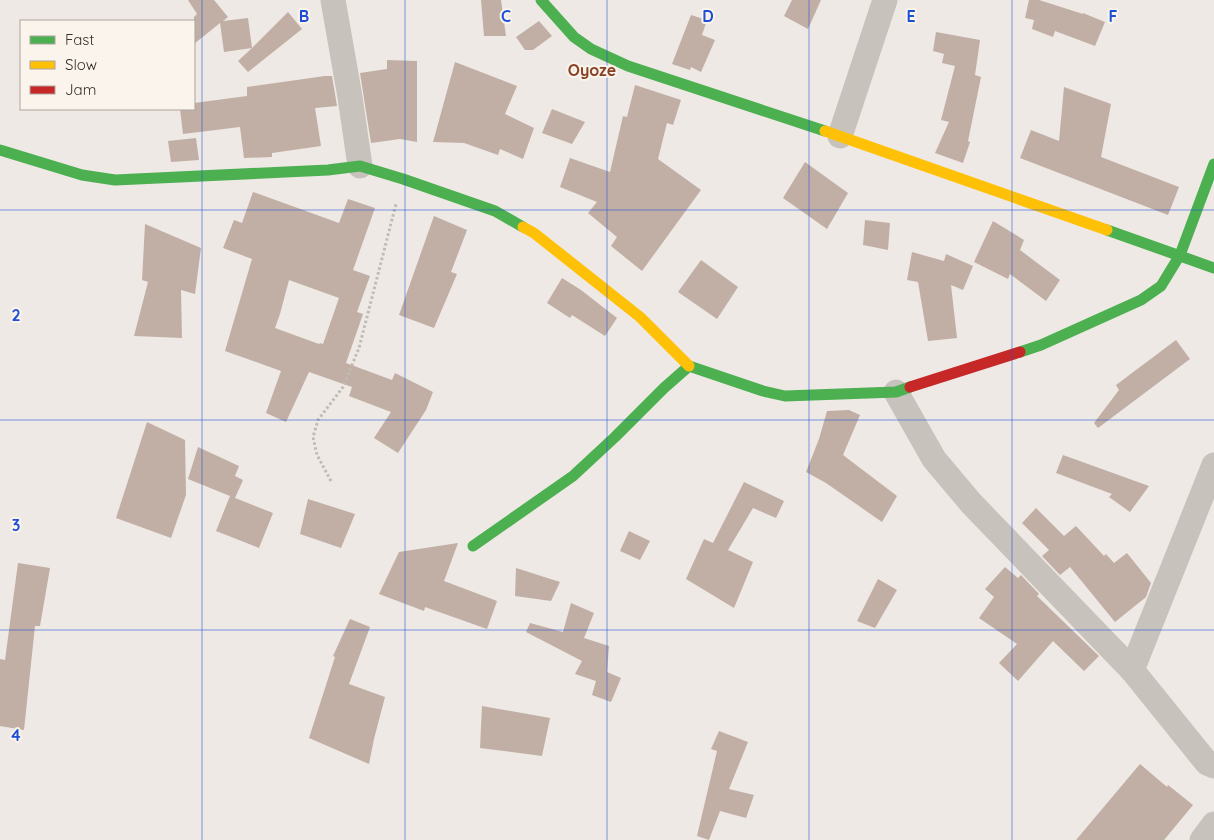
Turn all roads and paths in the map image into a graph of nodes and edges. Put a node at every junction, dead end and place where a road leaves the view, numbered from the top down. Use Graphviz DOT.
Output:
graph roads {
  1 [pos="333,0"];
  2 [pos="885,0"];
  3 [pos="554,6"];
  4 [pos="840,136"];
  5 [pos="0,150"];
  6 [pos="1214,164"];
  7 [pos="360,166"];
  8 [pos="403,179"];
  9 [pos="1180,256"];
  10 [pos="1214,268"];
  11 [pos="689,366"];
  12 [pos="896,392"];
  13 [pos="1214,465"];
  14 [pos="331,481"];
  15 [pos="473,546"];
  16 [pos="1132,670"];
  17 [pos="1214,766"];
  18 [pos="1214,824"];
  19 [pos="1202,840"];
  1 -- 7 [label="street"];
  2 -- 4 [label="street"];
  3 -- 4 [label="street"];
  4 -- 9 [label="street"];
  5 -- 7 [label="street"];
  6 -- 9 [label="street"];
  7 -- 8 [label="street"];
  8 -- 11 [label="street"];
  8 -- 14 [label="path"];
  9 -- 10 [label="street"];
  9 -- 12 [label="street"];
  11 -- 12 [label="street"];
  11 -- 15 [label="street"];
  12 -- 16 [label="street"];
  13 -- 16 [label="street"];
  16 -- 17 [label="street"];
  18 -- 19 [label="street"];
}
